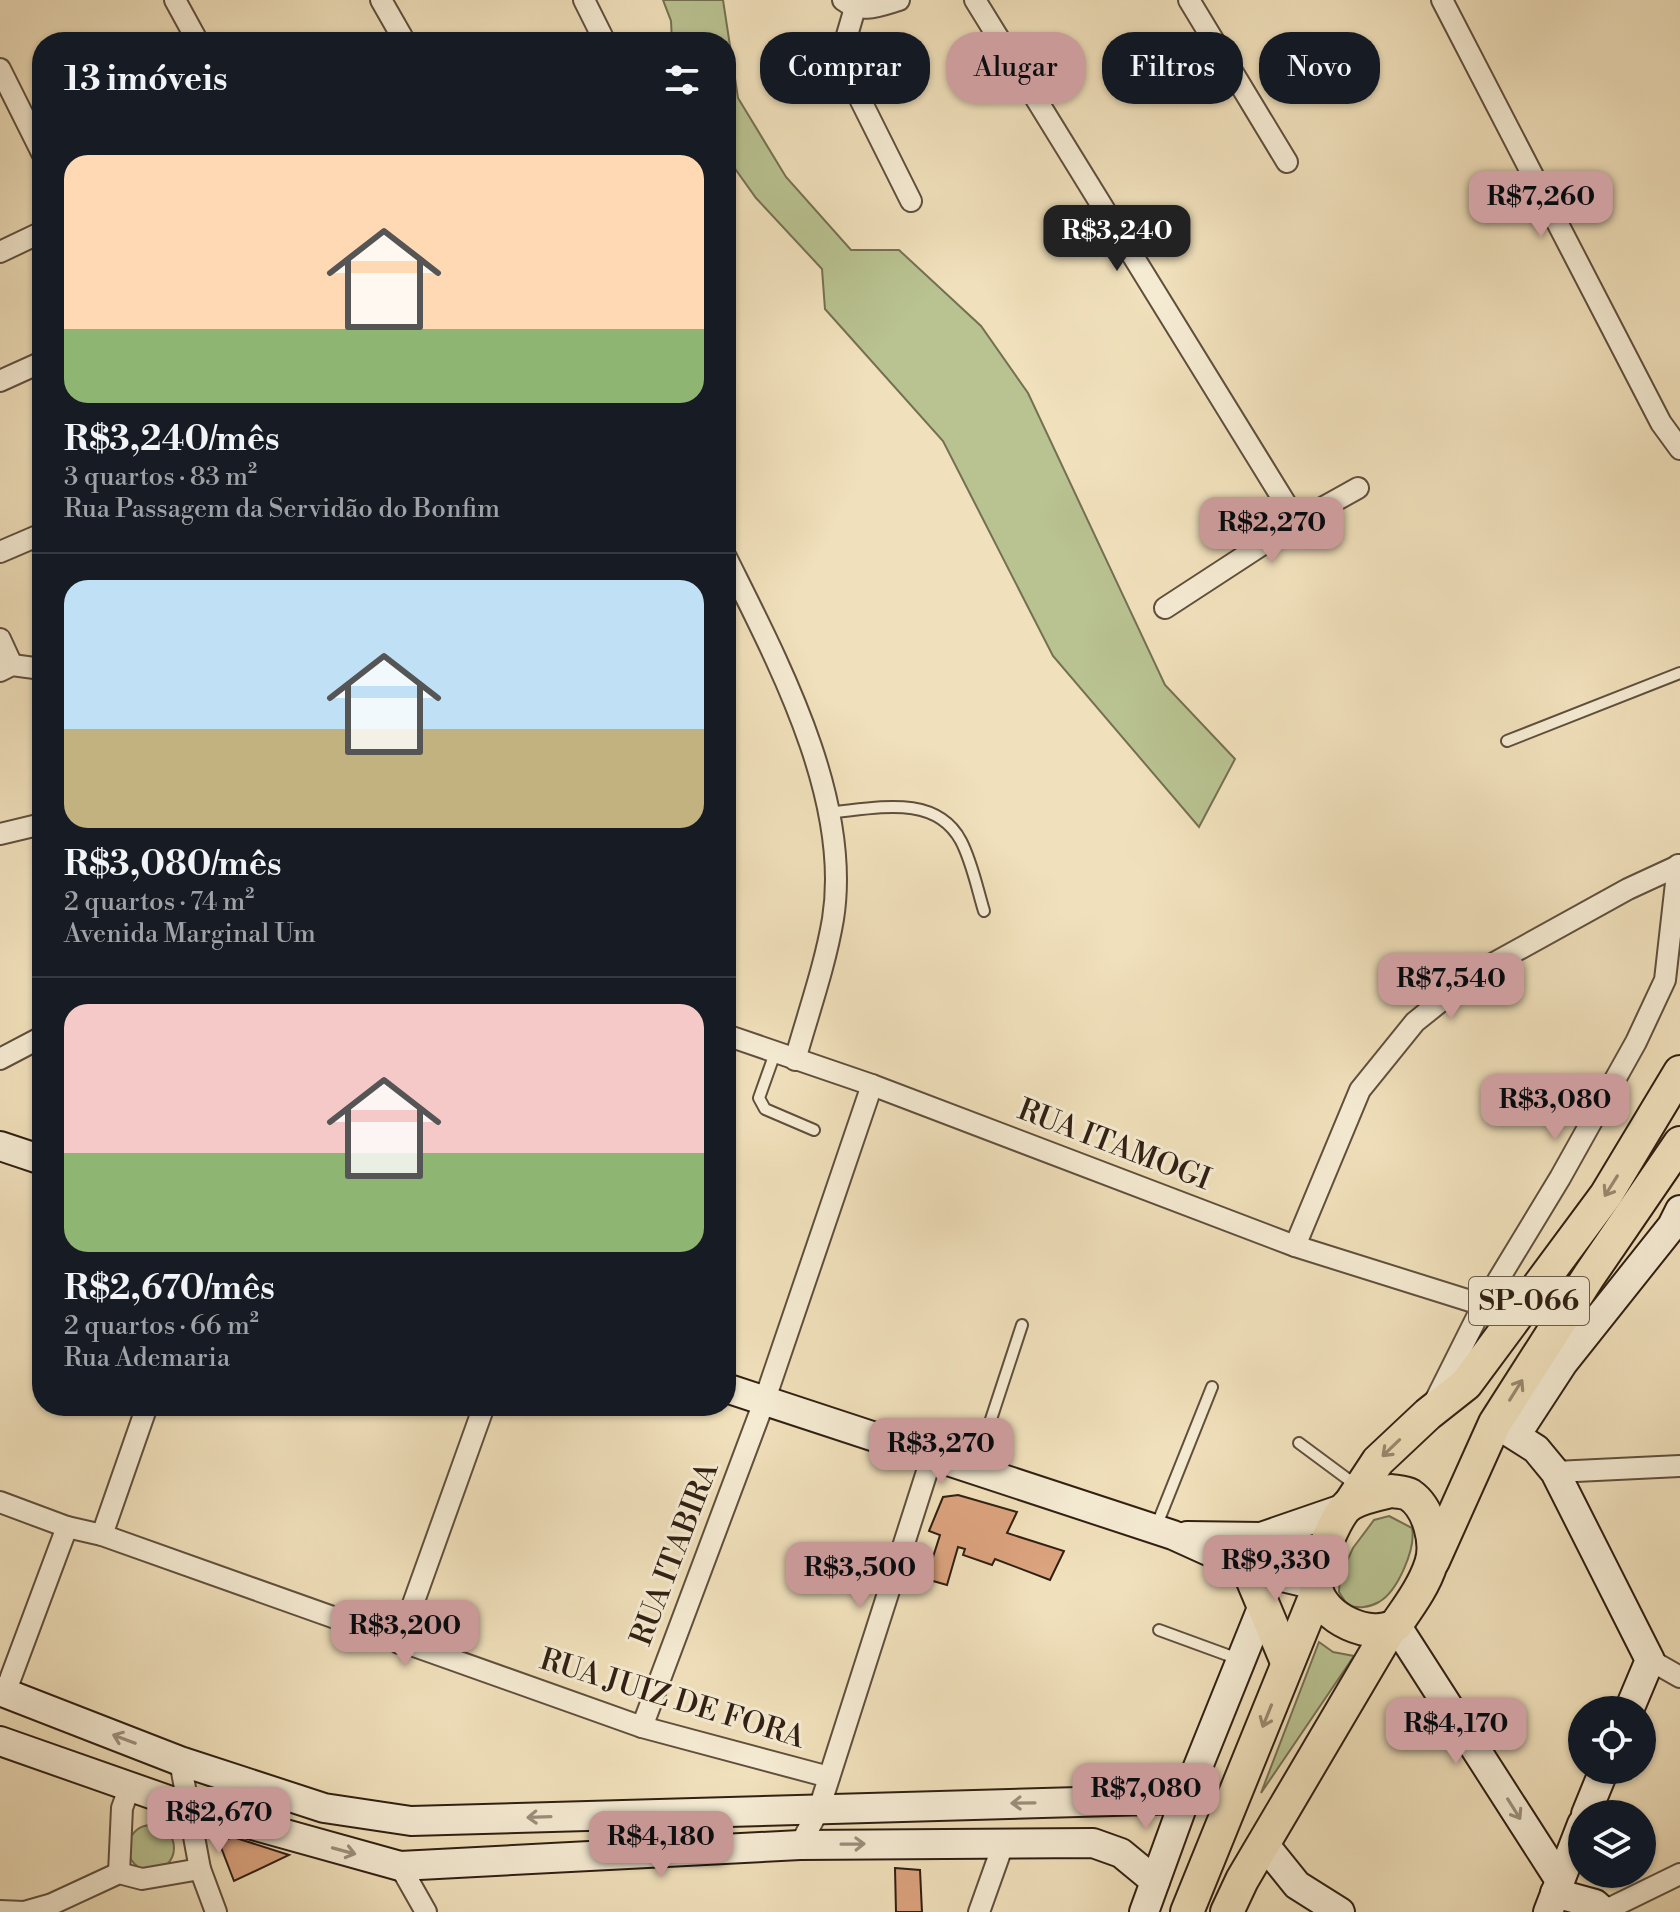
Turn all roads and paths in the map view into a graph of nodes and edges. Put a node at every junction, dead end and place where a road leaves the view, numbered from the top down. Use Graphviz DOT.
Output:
graph roads {
  1 [pos="175,0"];
  2 [pos="381,0"];
  3 [pos="584,0"];
  4 [pos="899,0"];
  5 [pos="975,0"];
  6 [pos="1189,0"];
  7 [pos="1442,0"];
  8 [pos="854,6"];
  9 [pos="193,32"];
  10 [pos="399,32"];
  11 [pos="600,32"];
  12 [pos="0,69"];
  13 [pos="32,133"];
  14 [pos="1287,162"];
  15 [pos="911,201"];
  16 [pos="32,237"];
  17 [pos="0,252"];
  18 [pos="32,367"];
  19 [pos="0,381"];
  20 [pos="1680,449"];
  21 [pos="1358,488"];
  22 [pos="1297,522"];
  23 [pos="32,538"];
  24 [pos="0,552"];
  25 [pos="736,577"];
  26 [pos="1165,608"];
  27 [pos="0,639"];
  28 [pos="6,668"];
  29 [pos="32,669"];
  30 [pos="1680,673"];
  31 [pos="1507,741"];
  32 [pos="827,813"];
  33 [pos="32,826"];
  34 [pos="0,834"];
  35 [pos="1679,865"];
  36 [pos="984,911"];
  37 [pos="736,1039"];
  38 [pos="32,1042"];
  39 [pos="775,1053"];
  40 [pos="0,1059"];
  41 [pos="795,1060"];
  42 [pos="1680,1072"];
  43 [pos="872,1085"];
  44 [pos="814,1130"];
  45 [pos="1680,1143"];
  46 [pos="0,1146"];
  47 [pos="32,1157"];
  48 [pos="1677,1220"];
  49 [pos="1295,1246"];
  50 [pos="1483,1305"];
  51 [pos="1022,1325"];
  52 [pos="1212,1387"];
  53 [pos="736,1392"];
  54 [pos="764,1402"];
  55 [pos="1428,1414"];
  56 [pos="144,1416"];
  57 [pos="480,1416"];
  58 [pos="1506,1429"];
  59 [pos="1299,1443"];
  60 [pos="932,1456"];
  61 [pos="1680,1466"];
  62 [pos="975,1470"];
  63 [pos="1555,1472"];
  64 [pos="1351,1500"];
  65 [pos="0,1502"];
  66 [pos="67,1527"];
  67 [pos="1164,1532"];
  68 [pos="102,1535"];
  69 [pos="1433,1561"];
  70 [pos="1248,1569"];
  71 [pos="1316,1589"];
  72 [pos="1264,1603"];
  73 [pos="1393,1627"];
  74 [pos="1159,1630"];
  75 [pos="399,1643"];
  76 [pos="1243,1660"];
  77 [pos="1650,1660"];
  78 [pos="1287,1662"];
  79 [pos="1680,1677"];
  80 [pos="3,1692"];
  81 [pos="1635,1696"];
  82 [pos="642,1727"];
  83 [pos="0,1741"];
  84 [pos="180,1761"];
  85 [pos="829,1777"];
  86 [pos="130,1786"];
  87 [pos="1185,1799"];
  88 [pos="188,1807"];
  89 [pos="819,1809"];
  90 [pos="1004,1842"];
  91 [pos="1264,1844"];
  92 [pos="800,1845"];
  93 [pos="1568,1860"];
  94 [pos="400,1866"];
  95 [pos="200,1869"];
  96 [pos="119,1873"];
  97 [pos="1680,1874"];
  98 [pos="1242,1880"];
  99 [pos="1155,1881"];
  100 [pos="1297,1885"];
  101 [pos="1554,1895"];
  102 [pos="0,1911"];
  103 [pos="216,1912"];
  104 [pos="426,1912"];
  105 [pos="979,1912"];
  106 [pos="1144,1912"];
  107 [pos="1187,1912"];
  108 [pos="1227,1912"];
  109 [pos="1340,1912"];
  110 [pos="1604,1912"];
  1 -- 9 [label="street"];
  2 -- 10 [label="street"];
  3 -- 11 [label="street"];
  4 -- 8 [label="street"];
  5 -- 22 [label="street"];
  6 -- 14 [label="street"];
  7 -- 20 [label="street"];
  8 -- 15 [label="street"];
  12 -- 13 [label="street"];
  16 -- 17 [label="street"];
  18 -- 19 [label="street"];
  21 -- 22 [label="street"];
  22 -- 26 [label="street"];
  23 -- 24 [label="street"];
  25 -- 32 [label="street"];
  27 -- 28 [label="street"];
  28 -- 29 [label="street"];
  30 -- 31 [label="lane"];
  32 -- 36 [label="lane"];
  32 -- 41 [label="street"];
  33 -- 34 [label="street"];
  35 -- 49 [label="street"];
  35 -- 50 [label="street"];
  37 -- 39 [label="street, RUA ITAMOGI"];
  38 -- 40 [label="street"];
  39 -- 41 [label="street, RUA ITAMOGI"];
  39 -- 44 [label="lane"];
  41 -- 43 [label="street, RUA ITAMOGI"];
  42 -- 55 [label="main road, SP-066, one-way"];
  43 -- 49 [label="street, RUA ITAMOGI"];
  43 -- 54 [label="street, RUA ITABIRA"];
  58 -- 45 [label="main road, SP-066, one-way"];
  46 -- 47 [label="main road"];
  48 -- 58 [label="main road"];
  49 -- 50 [label="street, RUA ITAMOGI"];
  50 -- 55 [label="street"];
  51 -- 62 [label="lane"];
  52 -- 67 [label="lane"];
  53 -- 54 [label="main road"];
  54 -- 60 [label="main road"];
  54 -- 82 [label="street, RUA ITABIRA"];
  55 -- 64 [label="main road, SP-066, one-way"];
  56 -- 68 [label="street"];
  57 -- 75 [label="street"];
  58 -- 63 [label="main road"];
  58 -- 69 [label="main road, SP-066"];
  59 -- 64 [label="lane"];
  60 -- 62 [label="main road"];
  60 -- 85 [label="street"];
  61 -- 63 [label="street"];
  62 -- 67 [label="main road"];
  63 -- 77 [label="main road"];
  64 -- 67 [label="main road"];
  64 -- 69 [label="main road"];
  64 -- 71 [label="main road, SP-066"];
  65 -- 66 [label="street, RUA JUIZ DE FORA"];
  66 -- 68 [label="street, RUA JUIZ DE FORA"];
  66 -- 80 [label="street"];
  67 -- 70 [label="main road"];
  68 -- 75 [label="street, RUA JUIZ DE FORA"];
  69 -- 73 [label="main road, SP-066"];
  70 -- 71 [label="main road"];
  70 -- 72 [label="main road"];
  71 -- 73 [label="main road"];
  71 -- 78 [label="main road, SP-066"];
  72 -- 76 [label="main road"];
  72 -- 78 [label="main road"];
  73 -- 91 [label="main road, SP-066"];
  73 -- 101 [label="main road, one-way"];
  74 -- 76 [label="lane"];
  75 -- 82 [label="street, RUA JUIZ DE FORA"];
  76 -- 87 [label="main road"];
  77 -- 79 [label="street"];
  77 -- 81 [label="main road"];
  78 -- 107 [label="main road, SP-066, one-way"];
  84 -- 80 [label="main road, one-way"];
  82 -- 85 [label="street, RUA JUIZ DE FORA"];
  83 -- 86 [label="main road"];
  84 -- 88 [label="street"];
  89 -- 84 [label="main road, one-way"];
  85 -- 89 [label="street"];
  86 -- 88 [label="main road"];
  86 -- 96 [label="street"];
  87 -- 89 [label="main road, one-way"];
  87 -- 99 [label="main road"];
  88 -- 94 [label="main road, one-way"];
  88 -- 95 [label="street"];
  89 -- 92 [label="street"];
  92 -- 90 [label="main road, one-way"];
  90 -- 99 [label="main road"];
  90 -- 105 [label="street"];
  91 -- 98 [label="main road, SP-066"];
  91 -- 100 [label="main road"];
  92 -- 94 [label="main road"];
  93 -- 101 [label="main road"];
  94 -- 104 [label="street"];
  95 -- 96 [label="street"];
  95 -- 103 [label="street"];
  96 -- 102 [label="street"];
  97 -- 110 [label="street"];
  98 -- 100 [label="main road"];
  98 -- 108 [label="main road, SP-066"];
  99 -- 106 [label="main road"];
  100 -- 109 [label="main road"];
  101 -- 110 [label="main road"];
}
